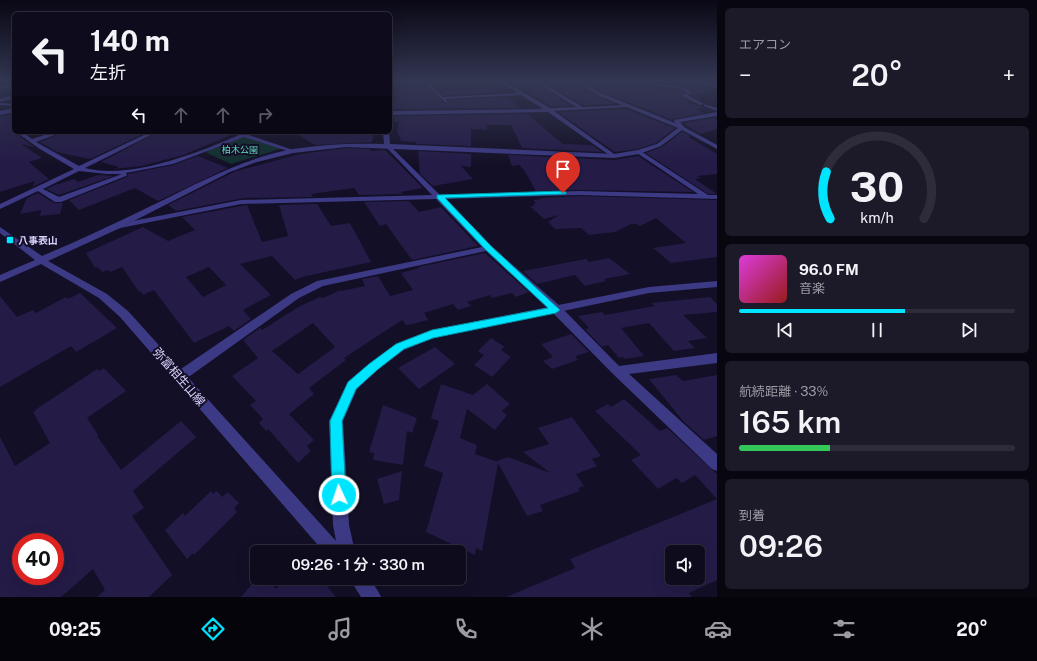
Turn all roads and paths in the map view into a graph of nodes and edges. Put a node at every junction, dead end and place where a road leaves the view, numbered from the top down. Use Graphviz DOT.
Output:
graph roads {
  1 [pos="455,109"];
  2 [pos="583,109"];
  3 [pos="634,109"];
  4 [pos="645,109"];
  5 [pos="12,110"];
  6 [pos="549,110"];
  7 [pos="457,111"];
  8 [pos="0,113"];
  9 [pos="392,113"];
  10 [pos="717,114"];
  11 [pos="676,121"];
  12 [pos="682,128"];
  13 [pos="22,134"];
  14 [pos="54,134"];
  15 [pos="150,134"];
  16 [pos="244,134"];
  17 [pos="250,134"];
  18 [pos="386,134"];
  19 [pos="32,141"];
  20 [pos="717,141"];
  21 [pos="388,146"];
  22 [pos="717,147"];
  23 [pos="293,151"];
  24 [pos="639,152"];
  25 [pos="614,156"];
  26 [pos="78,169"];
  27 [pos="136,171"];
  28 [pos="39,189"];
  29 [pos="439,197"];
  30 [pos="717,197"];
  31 [pos="708,198"];
  32 [pos="717,204"];
  33 [pos="0,207"];
  34 [pos="115,227"];
  35 [pos="0,229"];
  36 [pos="488,248"];
  37 [pos="42,261"];
  38 [pos="0,279"];
  39 [pos="717,284"];
  40 [pos="556,310"];
  41 [pos="717,358"];
  42 [pos="617,371"];
  43 [pos="178,377"];
  44 [pos="717,464"];
  45 [pos="329,545"];
  46 [pos="345,545"];
  47 [pos="363,585"];
  48 [pos="372,597"];
  1 -- 7 [label="street"];
  2 -- 6 [label="street"];
  3 -- 12 [label="street"];
  4 -- 11 [label="street"];
  5 -- 8 [label="street"];
  6 -- 7 [label="street"];
  6 -- 25 [label="street"];
  7 -- 9 [label="street"];
  10 -- 11 [label="street"];
  11 -- 12 [label="street"];
  11 -- 20 [label="street"];
  12 -- 22 [label="street"];
  12 -- 24 [label="street"];
  13 -- 19 [label="street"];
  14 -- 19 [label="street"];
  15 -- 26 [label="street"];
  16 -- 27 [label="street"];
  17 -- 23 [label="street"];
  18 -- 21 [label="street"];
  19 -- 26 [label="street"];
  21 -- 23 [label="street"];
  21 -- 25 [label="street"];
  21 -- 29 [label="street"];
  23 -- 34 [label="street"];
  24 -- 25 [label="street"];
  24 -- 31 [label="street"];
  26 -- 27 [label="street"];
  26 -- 28 [label="street"];
  27 -- 28 [label="street"];
  28 -- 33 [label="street"];
  29 -- 31 [label="street"];
  29 -- 34 [label="street"];
  29 -- 36 [label="street"];
  30 -- 31 [label="street"];
  31 -- 32 [label="street"];
  34 -- 37 [label="street"];
  35 -- 37 [label="street, 弥富相生山線"];
  36 -- 40 [label="street"];
  36 -- 43 [label="street"];
  37 -- 38 [label="street"];
  37 -- 43 [label="street, 弥富相生山線"];
  39 -- 40 [label="street"];
  40 -- 42 [label="street"];
  40 -- 46 [label="street"];
  41 -- 42 [label="street"];
  42 -- 44 [label="street"];
  43 -- 45 [label="street, 弥富相生山線"];
  47 -- 48 [label="street"];
}
